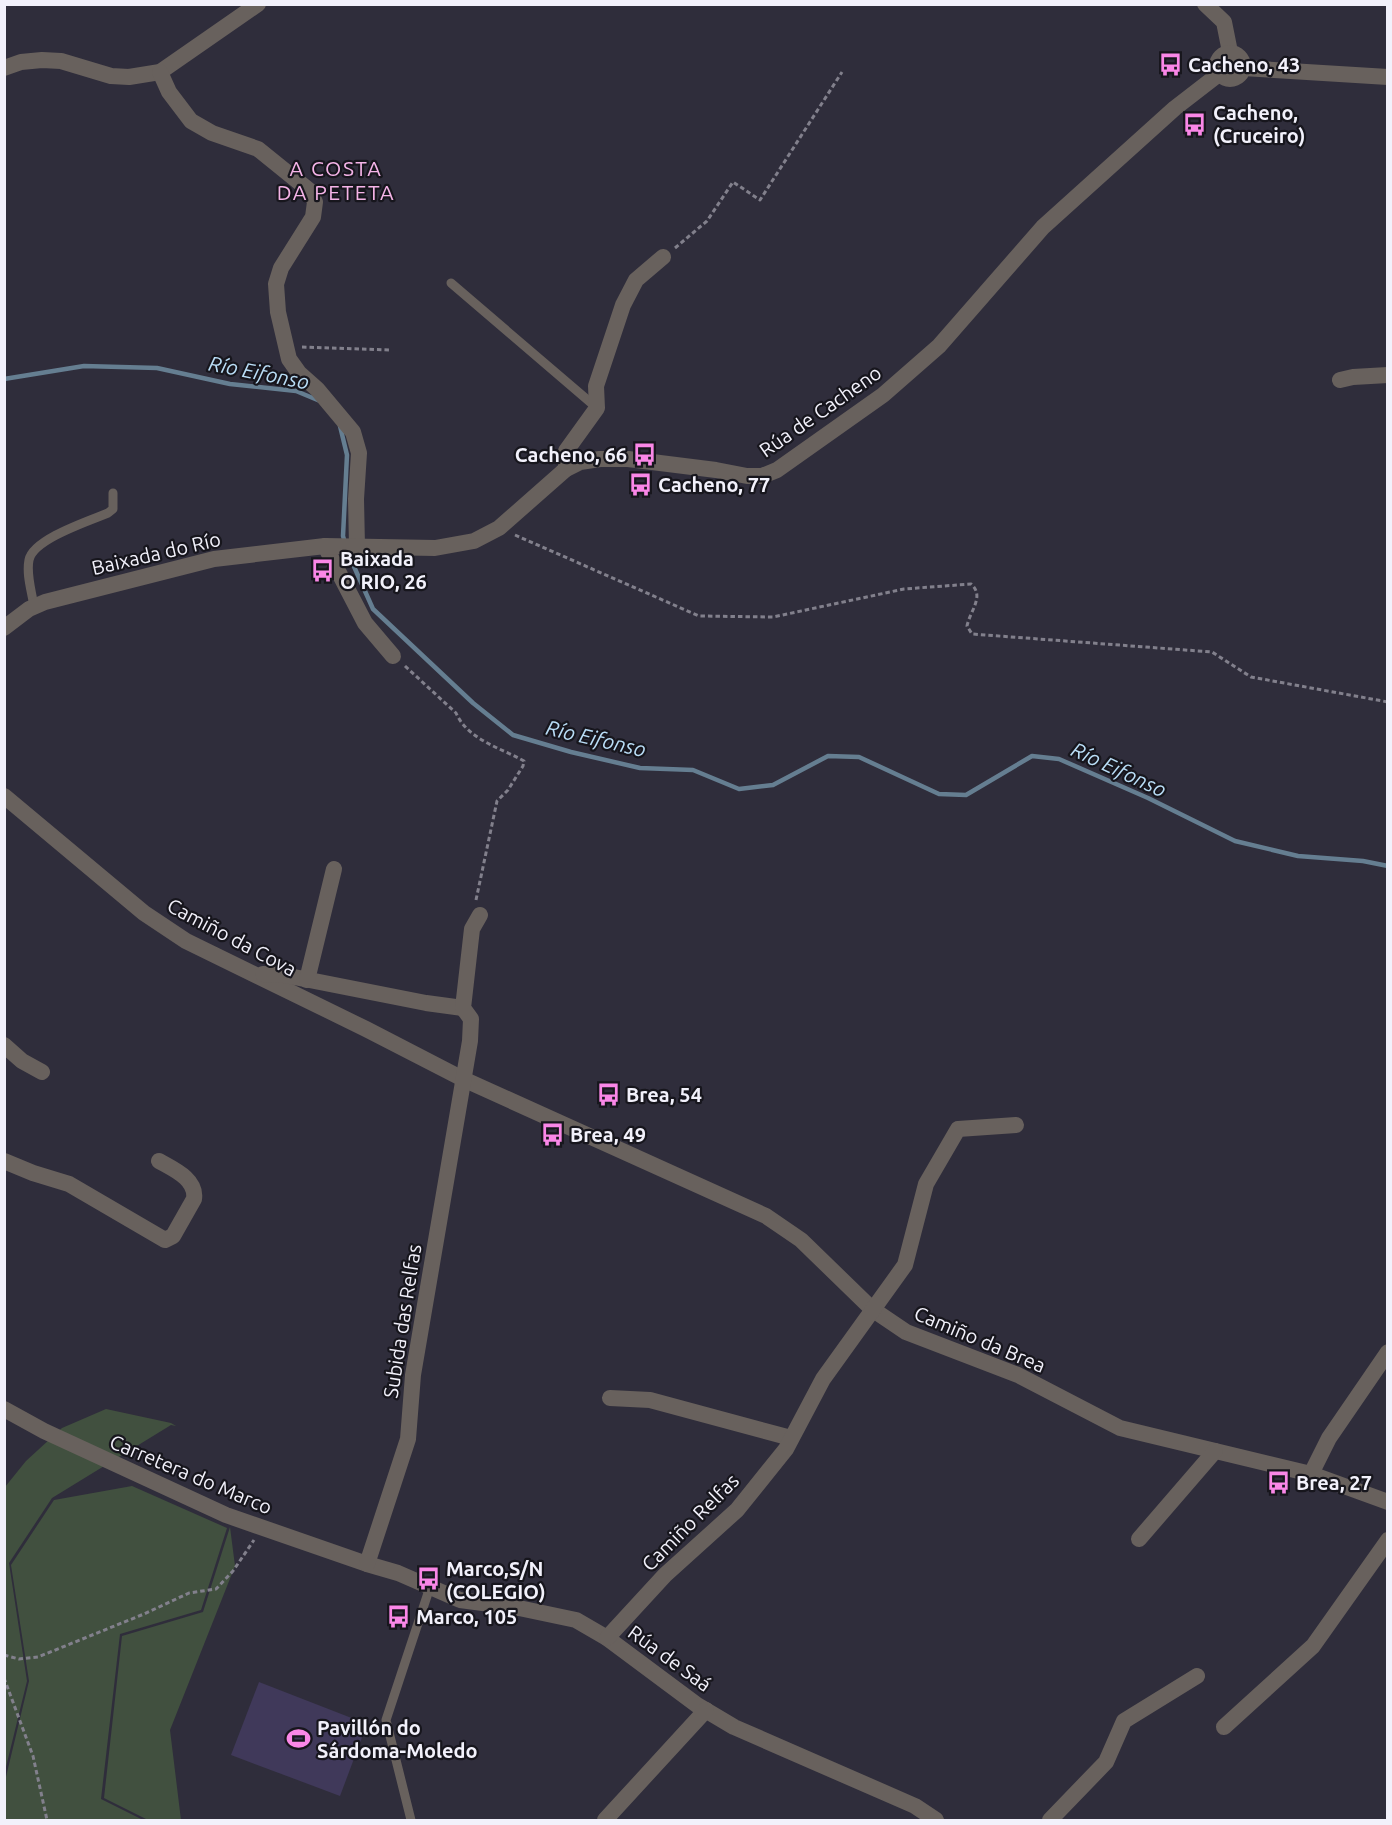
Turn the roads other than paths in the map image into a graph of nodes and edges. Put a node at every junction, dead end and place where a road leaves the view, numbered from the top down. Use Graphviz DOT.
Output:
graph roads {
  1 [pos="258,4"];
  2 [pos="1205,4"];
  3 [pos="1230,52"];
  4 [pos="4,68"];
  5 [pos="1243,68"];
  6 [pos="160,72"];
  7 [pos="1219,74"];
  8 [pos="1388,77"];
  9 [pos="663,257"];
  10 [pos="452,283"];
  11 [pos="1388,375"];
  12 [pos="1340,380"];
  13 [pos="597,408"];
  14 [pos="566,468"];
  15 [pos="113,493"];
  16 [pos="325,546"];
  17 [pos="353,546"];
  18 [pos="34,607"];
  19 [pos="4,628"];
  20 [pos="393,656"];
  21 [pos="4,796"];
  22 [pos="334,869"];
  23 [pos="480,915"];
  24 [pos="253,973"];
  25 [pos="307,980"];
  26 [pos="463,1008"];
  27 [pos="4,1045"];
  28 [pos="42,1072"];
  29 [pos="463,1079"];
  30 [pos="1016,1125"];
  31 [pos="4,1161"];
  32 [pos="159,1161"];
  33 [pos="872,1309"];
  34 [pos="1388,1352"];
  35 [pos="610,1398"];
  36 [pos="4,1409"];
  37 [pos="791,1438"];
  38 [pos="1215,1451"];
  39 [pos="1311,1474"];
  40 [pos="1388,1502"];
  41 [pos="1138,1539"];
  42 [pos="1388,1540"];
  43 [pos="367,1564"];
  44 [pos="430,1587"];
  45 [pos="607,1638"];
  46 [pos="1197,1676"];
  47 [pos="706,1710"];
  48 [pos="1224,1727"];
  49 [pos="411,1821"];
  50 [pos="605,1821"];
  51 [pos="936,1821"];
  52 [pos="1050,1821"];
  1 -- 6 [label="street"];
  2 -- 3 [label="street"];
  3 -- 5 [label="street"];
  3 -- 7 [label="street"];
  4 -- 6 [label="street"];
  5 -- 7 [label="street"];
  5 -- 8 [label="street"];
  6 -- 17 [label="street"];
  7 -- 14 [label="street, Rúa de Cacheno"];
  9 -- 13 [label="street"];
  10 -- 13 [label="lane"];
  11 -- 12 [label="street"];
  13 -- 14 [label="street"];
  14 -- 17 [label="street, Rúa de Cacheno"];
  15 -- 18 [label="lane"];
  16 -- 17 [label="street, Baixada do Río"];
  16 -- 18 [label="street, Baixada do Río"];
  16 -- 20 [label="street"];
  18 -- 19 [label="street, Baixada do Río"];
  21 -- 24 [label="street, Camiño da Cova"];
  22 -- 25 [label="street"];
  23 -- 26 [label="street"];
  24 -- 25 [label="street"];
  24 -- 29 [label="street, Camiño da Cova"];
  25 -- 26 [label="street"];
  26 -- 29 [label="street, Subida das Relfas"];
  27 -- 28 [label="street"];
  29 -- 33 [label="street, Camiño da Brea"];
  29 -- 43 [label="street, Subida das Relfas"];
  30 -- 33 [label="street, Camiño Relfas"];
  31 -- 32 [label="street"];
  33 -- 37 [label="street, Camiño Relfas"];
  33 -- 38 [label="street, Camiño da Brea"];
  34 -- 39 [label="street"];
  35 -- 37 [label="street"];
  36 -- 43 [label="street, Carretera do Marco"];
  37 -- 45 [label="street, Camiño Relfas"];
  38 -- 39 [label="street, Camiño da Brea"];
  38 -- 41 [label="street"];
  39 -- 40 [label="street, Camiño da Brea"];
  42 -- 48 [label="street"];
  43 -- 44 [label="street, Rúa de Saá"];
  44 -- 45 [label="street, Rúa de Saá"];
  44 -- 49 [label="lane"];
  45 -- 47 [label="street, Rúa de Saá"];
  46 -- 52 [label="street"];
  47 -- 50 [label="street"];
  47 -- 51 [label="street, Rúa de Saá"];
}
